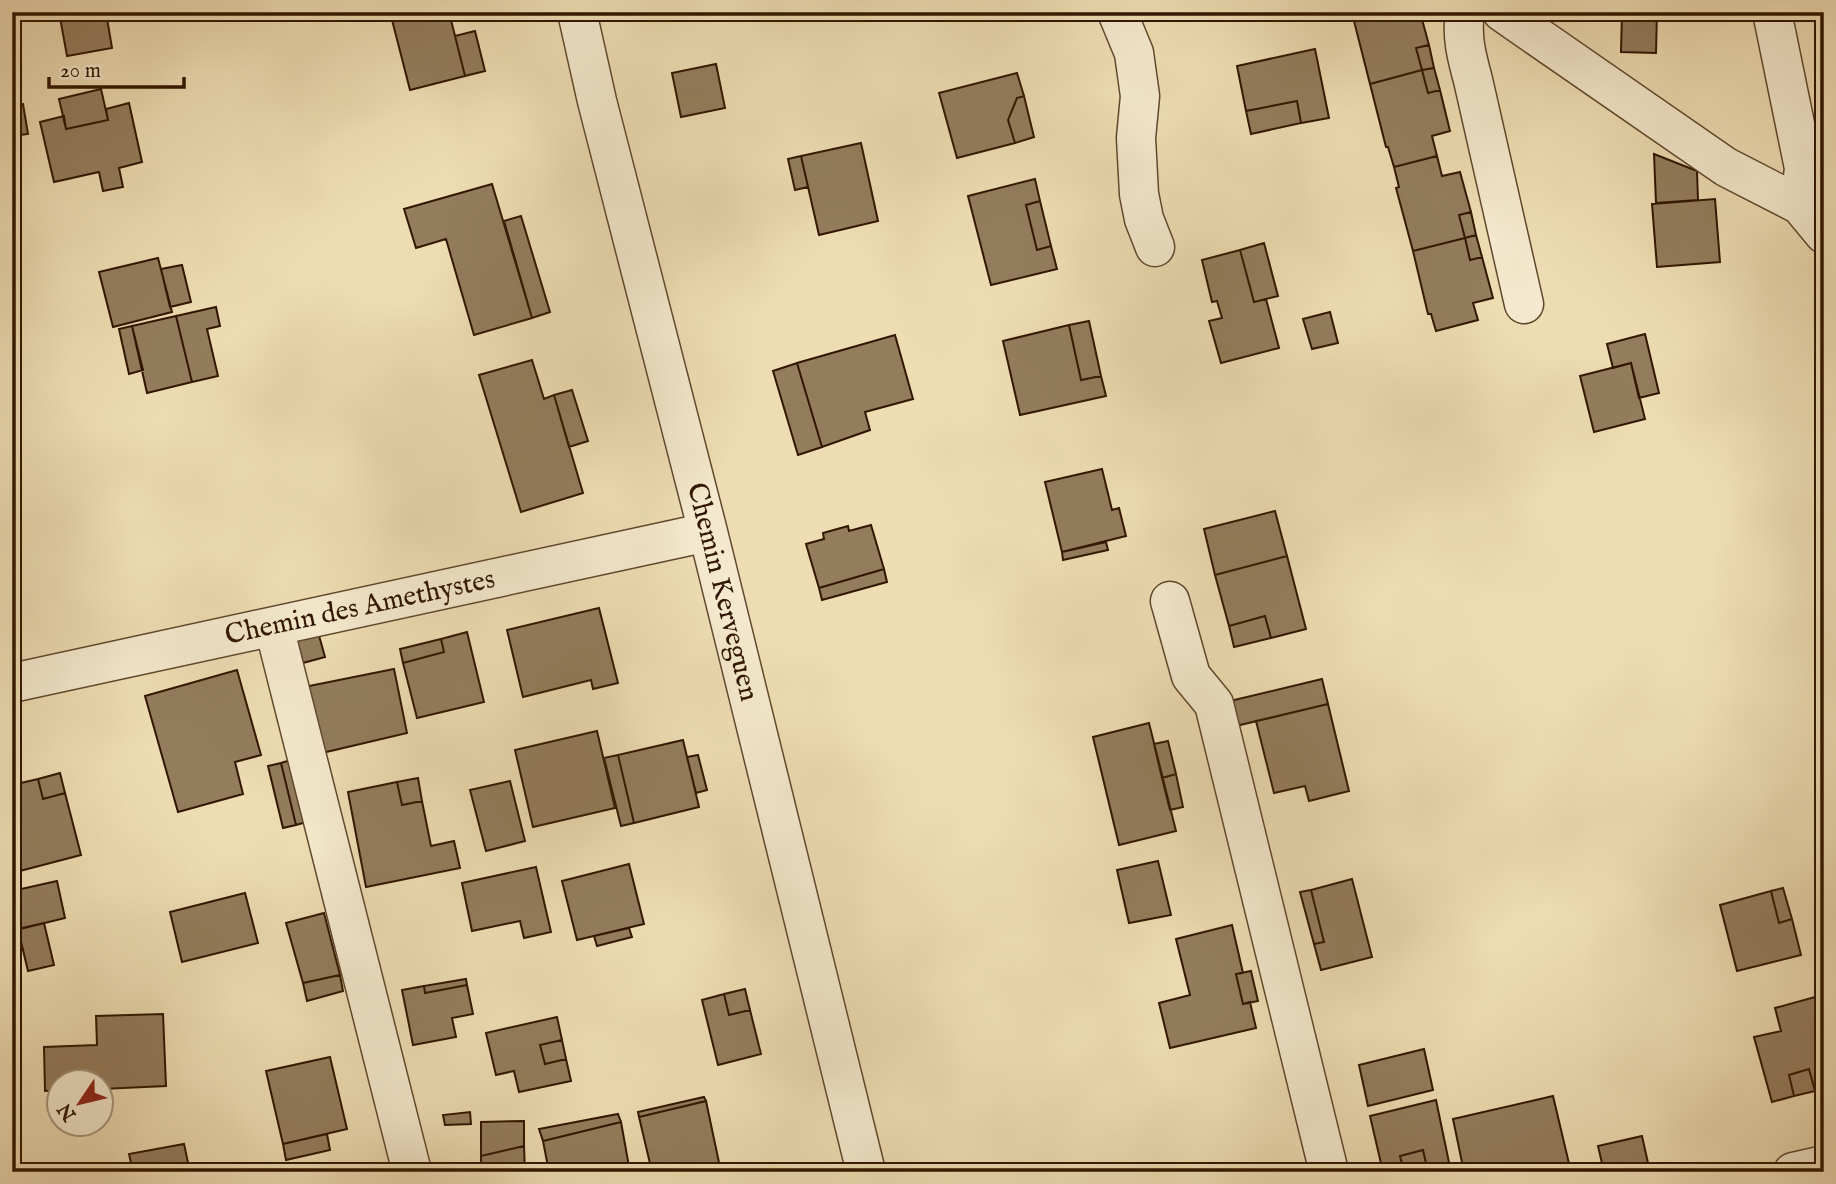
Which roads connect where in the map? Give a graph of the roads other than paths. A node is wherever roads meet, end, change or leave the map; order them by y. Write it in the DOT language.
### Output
graph roads {
  1 [pos="577,12"];
  2 [pos="1118,12"];
  3 [pos="1465,12"];
  4 [pos="1502,12"];
  5 [pos="1772,12"];
  6 [pos="1800,205"];
  7 [pos="1824,234"];
  8 [pos="1155,247"];
  9 [pos="1524,304"];
  10 [pos="708,532"];
  11 [pos="1170,601"];
  12 [pos="274,627"];
  13 [pos="12,683"];
  14 [pos="1824,1165"];
  15 [pos="412,1172"];
  16 [pos="866,1172"];
  17 [pos="1329,1172"];
  18 [pos="1793,1172"];
  1 -- 10 [label="street, Chemin Kerveguen"];
  2 -- 8 [label="street"];
  3 -- 9 [label="street"];
  4 -- 6 [label="street"];
  5 -- 6 [label="street"];
  6 -- 7 [label="street"];
  10 -- 12 [label="street, Chemin des Amethystes"];
  10 -- 16 [label="street, Chemin Kerveguen"];
  11 -- 17 [label="street"];
  12 -- 13 [label="street, Chemin des Amethystes"];
  12 -- 15 [label="street"];
  14 -- 18 [label="street"];
}
